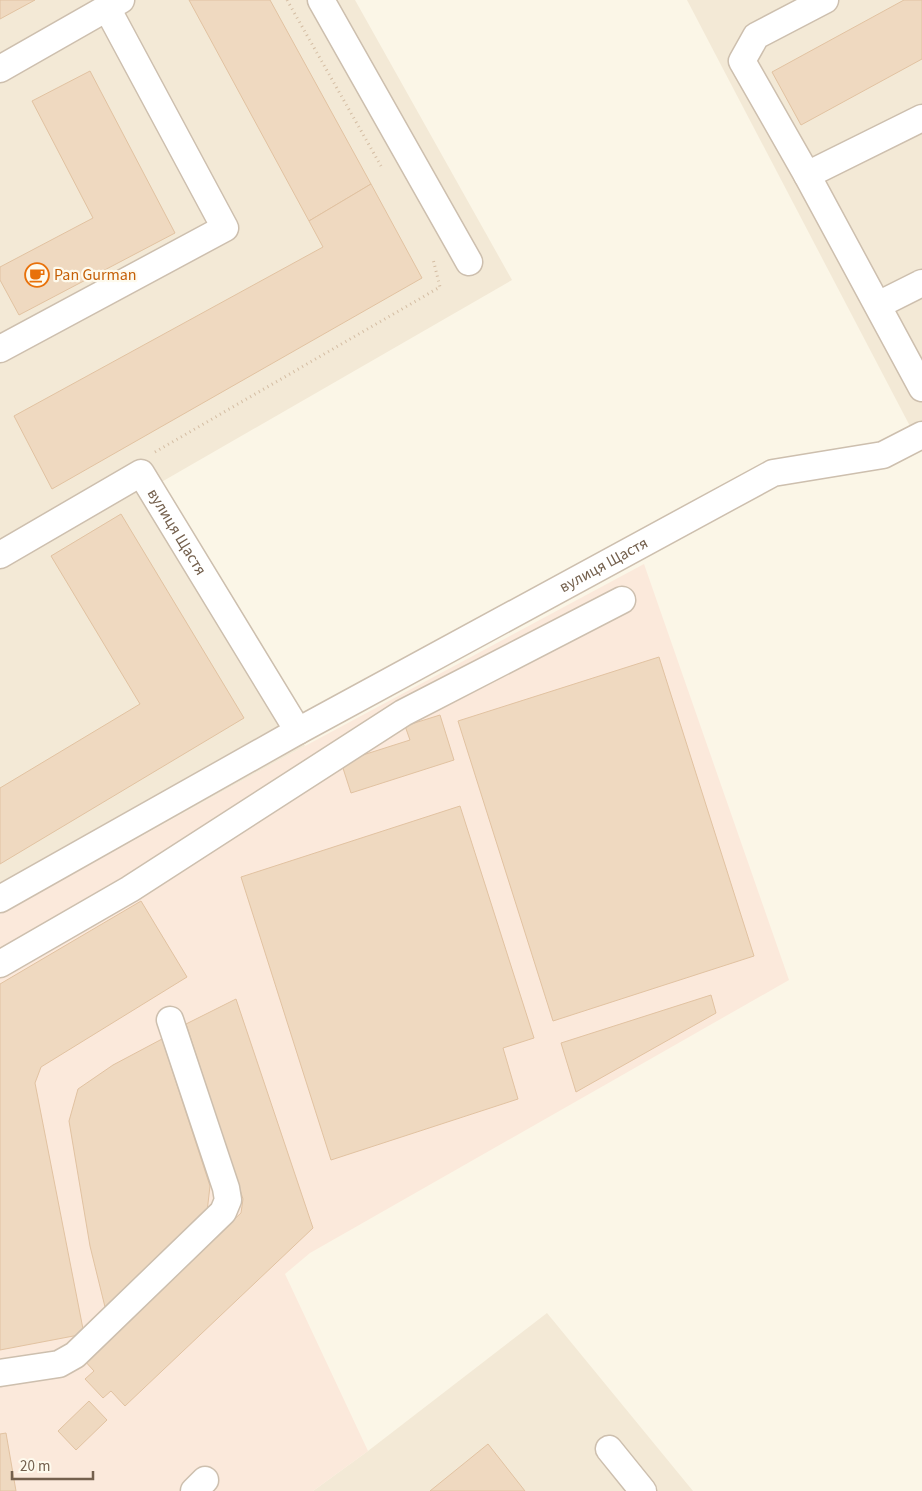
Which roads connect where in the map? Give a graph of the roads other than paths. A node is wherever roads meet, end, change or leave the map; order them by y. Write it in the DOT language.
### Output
graph roads {
  1 [pos="321,0"];
  2 [pos="825,0"];
  3 [pos="114,4"];
  4 [pos="0,69"];
  5 [pos="922,118"];
  6 [pos="807,175"];
  7 [pos="469,262"];
  8 [pos="922,283"];
  9 [pos="878,305"];
  10 [pos="0,349"];
  11 [pos="922,388"];
  12 [pos="922,436"];
  13 [pos="1,549"];
  14 [pos="622,600"];
  15 [pos="298,731"];
  16 [pos="0,899"];
  17 [pos="0,964"];
  18 [pos="170,1020"];
  19 [pos="0,1373"];
  20 [pos="609,1449"];
  21 [pos="643,1491"];
  1 -- 7 [label="street"];
  2 -- 6 [label="street"];
  3 -- 4 [label="street"];
  3 -- 10 [label="street"];
  5 -- 6 [label="street"];
  6 -- 9 [label="street"];
  8 -- 9 [label="street"];
  9 -- 11 [label="street"];
  12 -- 15 [label="street, вулиця Щастя"];
  13 -- 15 [label="street, вулиця Щастя"];
  14 -- 17 [label="street"];
  15 -- 16 [label="street, вулиця Щастя"];
  18 -- 19 [label="street"];
  20 -- 21 [label="street"];
}
